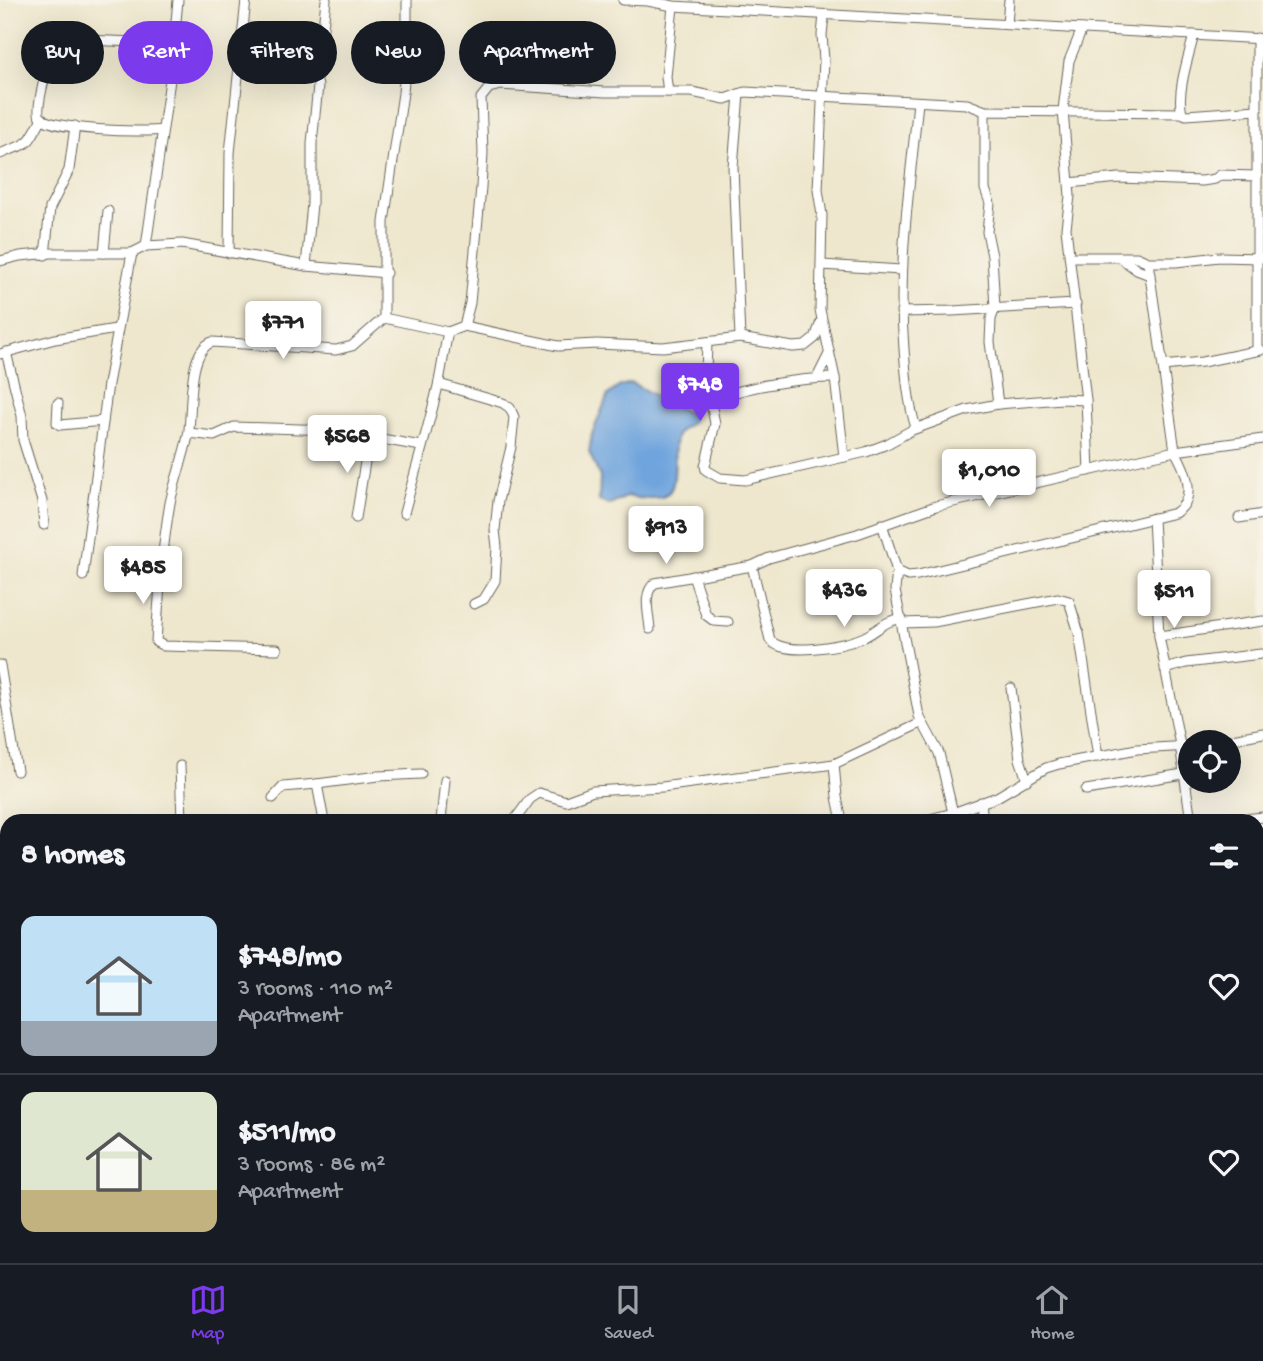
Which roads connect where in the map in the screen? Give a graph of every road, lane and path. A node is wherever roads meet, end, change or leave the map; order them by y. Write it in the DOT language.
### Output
graph roads {
  1 [pos="177,0"];
  2 [pos="246,0"];
  3 [pos="326,0"];
  4 [pos="407,0"];
  5 [pos="623,0"];
  6 [pos="1009,0"];
  7 [pos="661,1"];
  8 [pos="743,5"];
  9 [pos="673,6"];
  10 [pos="824,15"];
  11 [pos="175,21"];
  12 [pos="1007,24"];
  13 [pos="1082,29"];
  14 [pos="1194,35"];
  15 [pos="1260,39"];
  16 [pos="118,41"];
  17 [pos="168,84"];
  18 [pos="668,92"];
  19 [pos="739,94"];
  20 [pos="821,95"];
  21 [pos="918,102"];
  22 [pos="1062,110"];
  23 [pos="1257,110"];
  24 [pos="985,111"];
  25 [pos="1182,113"];
  26 [pos="42,118"];
  27 [pos="75,126"];
  28 [pos="162,130"];
  29 [pos="0,154"];
  30 [pos="1257,176"];
  31 [pos="1069,183"];
  32 [pos="108,211"];
  33 [pos="146,246"];
  34 [pos="104,253"];
  35 [pos="132,253"];
  36 [pos="229,253"];
  37 [pos="45,255"];
  38 [pos="1070,257"];
  39 [pos="1260,258"];
  40 [pos="1122,259"];
  41 [pos="0,261"];
  42 [pos="1148,262"];
  43 [pos="822,265"];
  44 [pos="306,266"];
  45 [pos="901,270"];
  46 [pos="386,273"];
  47 [pos="1150,275"];
  48 [pos="1076,304"];
  49 [pos="995,308"];
  50 [pos="901,312"];
  51 [pos="384,318"];
  52 [pos="821,322"];
  53 [pos="464,326"];
  54 [pos="116,329"];
  55 [pos="448,332"];
  56 [pos="740,338"];
  57 [pos="707,342"];
  58 [pos="1260,350"];
  59 [pos="3,353"];
  60 [pos="829,355"];
  61 [pos="1163,366"];
  62 [pos="817,378"];
  63 [pos="835,379"];
  64 [pos="439,384"];
  65 [pos="1086,400"];
  66 [pos="713,402"];
  67 [pos="58,403"];
  68 [pos="998,404"];
  69 [pos="103,421"];
  70 [pos="916,428"];
  71 [pos="189,433"];
  72 [pos="369,437"];
  73 [pos="1263,439"];
  74 [pos="421,446"];
  75 [pos="1175,451"];
  76 [pos="844,457"];
  77 [pos="1089,471"];
  78 [pos="404,513"];
  79 [pos="1263,514"];
  80 [pos="356,518"];
  81 [pos="1153,518"];
  82 [pos="1239,518"];
  83 [pos="882,524"];
  84 [pos="44,525"];
  85 [pos="752,566"];
  86 [pos="897,571"];
  87 [pos="83,576"];
  88 [pos="694,576"];
  89 [pos="474,604"];
  90 [pos="902,621"];
  91 [pos="1263,621"];
  92 [pos="728,622"];
  93 [pos="650,629"];
  94 [pos="1159,636"];
  95 [pos="277,649"];
  96 [pos="1261,654"];
  97 [pos="0,665"];
  98 [pos="1165,670"];
  99 [pos="1011,688"];
  100 [pos="921,723"];
  101 [pos="1181,730"];
  102 [pos="1263,733"];
  103 [pos="1241,737"];
  104 [pos="1178,746"];
  105 [pos="1098,757"];
  106 [pos="834,764"];
  107 [pos="180,766"];
  108 [pos="17,771"];
  109 [pos="421,774"];
  110 [pos="1178,775"];
  111 [pos="445,780"];
  112 [pos="1027,780"];
  113 [pos="317,784"];
  114 [pos="1086,790"];
  115 [pos="1187,793"];
  116 [pos="273,799"];
  117 [pos="981,802"];
  118 [pos="953,813"];
  119 [pos="182,814"];
  120 [pos="323,814"];
  121 [pos="442,814"];
  122 [pos="519,814"];
  123 [pos="841,814"];
  124 [pos="949,814"];
  125 [pos="982,814"];
  126 [pos="1190,814"];
  1 -- 11 [label="street"];
  2 -- 36 [label="street"];
  3 -- 44 [label="street"];
  4 -- 46 [label="street"];
  5 -- 7 [label="street"];
  6 -- 12 [label="street"];
  7 -- 9 [label="street"];
  8 -- 9 [label="street"];
  8 -- 10 [label="street"];
  9 -- 18 [label="street"];
  10 -- 12 [label="street"];
  10 -- 20 [label="street"];
  12 -- 13 [label="street"];
  13 -- 14 [label="street"];
  13 -- 22 [label="street"];
  14 -- 15 [label="street"];
  14 -- 25 [label="street"];
  15 -- 23 [label="street"];
  16 -- 26 [label="street"];
  17 -- 28 [label="street"];
  18 -- 19 [label="street"];
  18 -- 53 [label="street"];
  19 -- 20 [label="street"];
  19 -- 56 [label="street"];
  20 -- 21 [label="street"];
  20 -- 43 [label="street"];
  21 -- 24 [label="street"];
  21 -- 45 [label="street"];
  22 -- 24 [label="street"];
  22 -- 25 [label="street"];
  22 -- 31 [label="street"];
  23 -- 25 [label="street"];
  23 -- 30 [label="street"];
  24 -- 49 [label="street"];
  26 -- 27 [label="street"];
  26 -- 29 [label="street"];
  27 -- 28 [label="street"];
  27 -- 37 [label="street"];
  28 -- 33 [label="street"];
  30 -- 31 [label="street"];
  30 -- 39 [label="street"];
  31 -- 38 [label="street"];
  32 -- 34 [label="street"];
  33 -- 35 [label="street"];
  33 -- 36 [label="street"];
  34 -- 35 [label="street"];
  34 -- 37 [label="street"];
  35 -- 54 [label="street"];
  36 -- 44 [label="street"];
  37 -- 41 [label="street"];
  38 -- 40 [label="street"];
  38 -- 48 [label="street"];
  39 -- 42 [label="street"];
  39 -- 58 [label="street"];
  40 -- 42 [label="street"];
  40 -- 47 [label="street"];
  42 -- 47 [label="street"];
  43 -- 45 [label="street"];
  43 -- 52 [label="street"];
  44 -- 46 [label="street"];
  45 -- 50 [label="street"];
  46 -- 51 [label="street"];
  47 -- 61 [label="street"];
  48 -- 49 [label="street"];
  48 -- 65 [label="street"];
  49 -- 50 [label="street"];
  49 -- 68 [label="street"];
  50 -- 70 [label="street"];
  51 -- 55 [label="street"];
  51 -- 71 [label="street"];
  52 -- 56 [label="street"];
  52 -- 60 [label="street"];
  53 -- 55 [label="street"];
  53 -- 57 [label="street"];
  54 -- 59 [label="street"];
  54 -- 69 [label="street"];
  55 -- 64 [label="street"];
  56 -- 57 [label="street"];
  57 -- 66 [label="street"];
  58 -- 61 [label="street"];
  59 -- 84 [label="street"];
  60 -- 62 [label="street"];
  60 -- 63 [label="street"];
  61 -- 75 [label="street"];
  62 -- 63 [label="street"];
  62 -- 66 [label="street"];
  63 -- 76 [label="street"];
  64 -- 74 [label="street"];
  64 -- 89 [label="street"];
  65 -- 68 [label="street"];
  65 -- 77 [label="street"];
  66 -- 76 [label="street"];
  67 -- 69 [label="street"];
  68 -- 70 [label="street"];
  69 -- 87 [label="street"];
  70 -- 76 [label="street"];
  71 -- 72 [label="street"];
  71 -- 95 [label="street"];
  72 -- 74 [label="street"];
  72 -- 80 [label="street"];
  73 -- 75 [label="street"];
  74 -- 78 [label="street"];
  75 -- 77 [label="street"];
  75 -- 81 [label="street"];
  77 -- 83 [label="street"];
  79 -- 82 [label="street"];
  81 -- 86 [label="street"];
  81 -- 94 [label="street"];
  83 -- 85 [label="street"];
  83 -- 86 [label="street"];
  85 -- 88 [label="street"];
  85 -- 90 [label="street"];
  86 -- 90 [label="street"];
  88 -- 92 [label="street"];
  88 -- 93 [label="street"];
  90 -- 100 [label="street"];
  90 -- 105 [label="street"];
  91 -- 94 [label="street"];
  94 -- 98 [label="street"];
  96 -- 98 [label="street"];
  97 -- 108 [label="street"];
  98 -- 101 [label="street"];
  99 -- 112 [label="street"];
  100 -- 106 [label="street"];
  100 -- 118 [label="street"];
  102 -- 103 [label="street"];
  104 -- 105 [label="street"];
  105 -- 112 [label="street"];
  106 -- 122 [label="street"];
  106 -- 123 [label="street"];
  107 -- 119 [label="street"];
  109 -- 113 [label="street"];
  110 -- 114 [label="street"];
  111 -- 121 [label="street"];
  112 -- 117 [label="street"];
  113 -- 116 [label="street"];
  113 -- 120 [label="street"];
  115 -- 126 [label="street"];
  117 -- 118 [label="street"];
  117 -- 125 [label="street"];
  118 -- 124 [label="street"];
}
